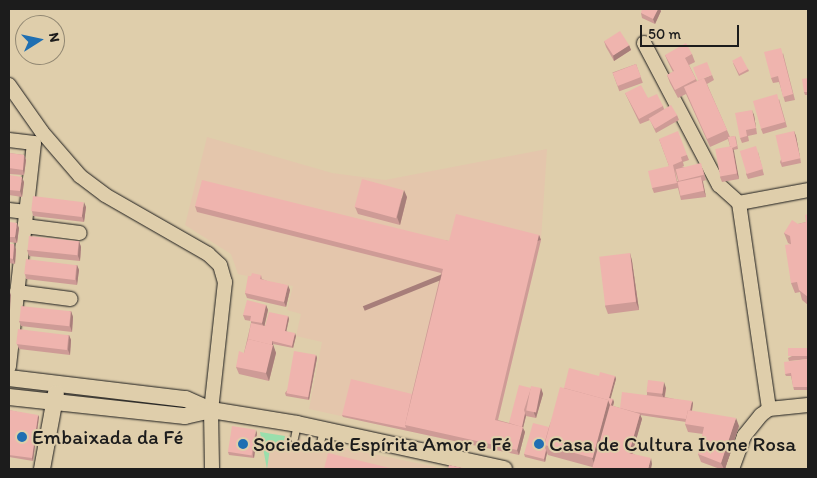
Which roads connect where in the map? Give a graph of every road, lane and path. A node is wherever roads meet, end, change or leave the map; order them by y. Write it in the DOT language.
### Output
graph roads {
  1 [pos="644,42"];
  2 [pos="9,85"];
  3 [pos="9,140"];
  4 [pos="808,190"];
  5 [pos="739,203"];
  6 [pos="9,210"];
  7 [pos="25,219"];
  8 [pos="80,232"];
  9 [pos="15,283"];
  10 [pos="71,299"];
  11 [pos="10,347"];
  12 [pos="9,367"];
  13 [pos="9,378"];
  14 [pos="58,383"];
  15 [pos="9,397"];
  16 [pos="54,401"];
  17 [pos="808,405"];
  18 [pos="769,409"];
  19 [pos="211,410"];
  20 [pos="212,462"];
  21 [pos="42,469"];
  22 [pos="224,469"];
  23 [pos="504,469"];
  24 [pos="732,469"];
  1 -- 5 [label="street"];
  2 -- 19 [label="street"];
  3 -- 7 [label="street"];
  4 -- 5 [label="street"];
  5 -- 18 [label="street"];
  6 -- 7 [label="street"];
  7 -- 8 [label="street"];
  7 -- 9 [label="street"];
  9 -- 10 [label="street"];
  9 -- 11 [label="street"];
  11 -- 12 [label="street"];
  13 -- 14 [label="street"];
  14 -- 16 [label="street"];
  14 -- 19 [label="street"];
  15 -- 16 [label="street"];
  16 -- 19 [label="street"];
  16 -- 21 [label="street"];
  17 -- 18 [label="street"];
  18 -- 24 [label="street"];
  19 -- 20 [label="street"];
  19 -- 23 [label="street"];
  20 -- 22 [label="street"];
}
